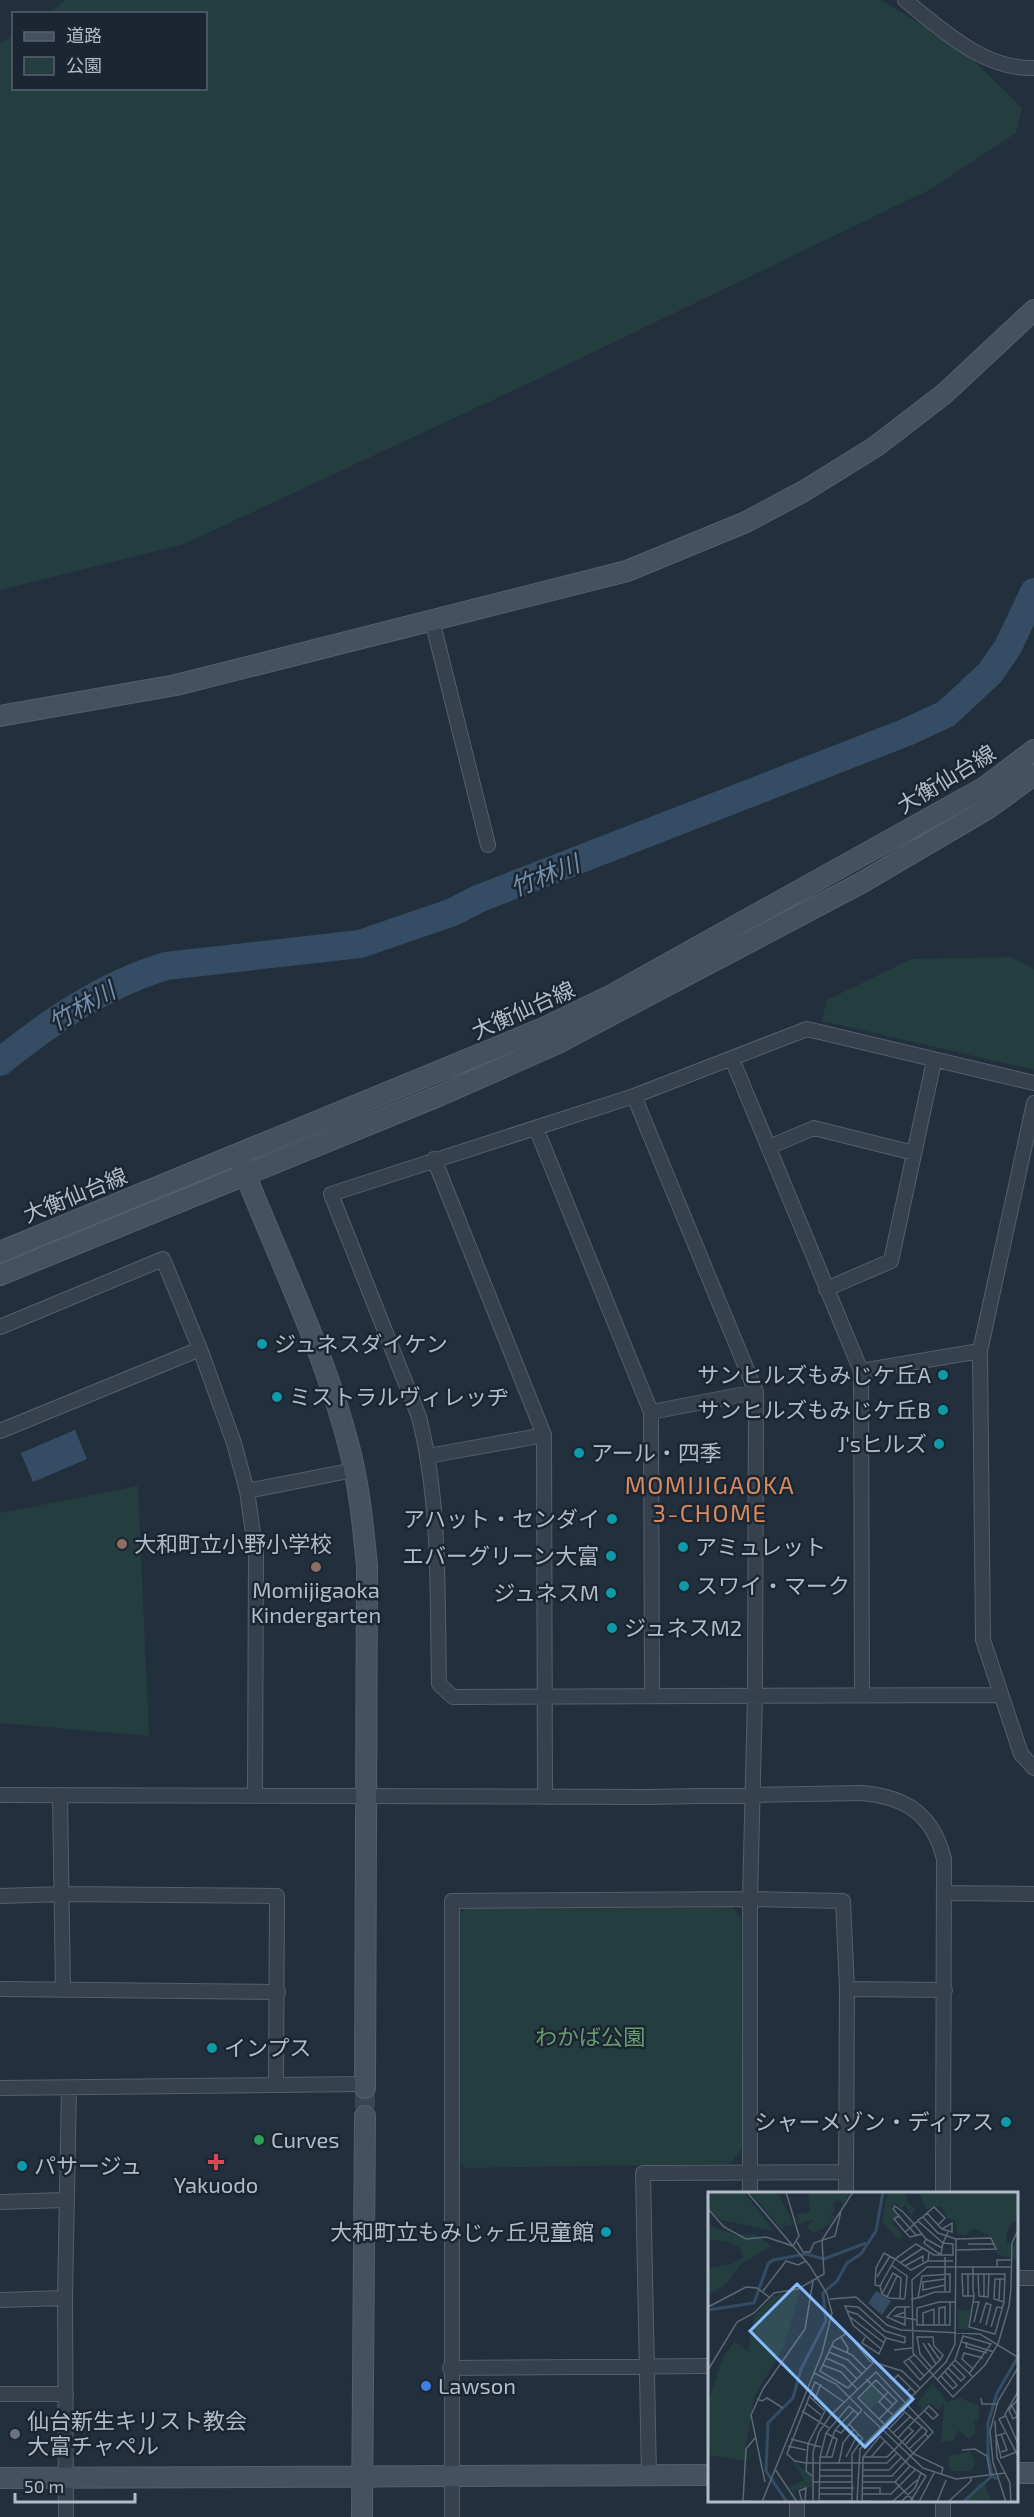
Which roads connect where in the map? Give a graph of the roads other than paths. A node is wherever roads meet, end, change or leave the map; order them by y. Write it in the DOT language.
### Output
graph roads {
  1 [pos="905,0"];
  2 [pos="1034,68"];
  3 [pos="1034,310"];
  4 [pos="432,620"];
  5 [pos="0,716"];
  6 [pos="1034,750"];
  7 [pos="1034,776"];
  8 [pos="488,845"];
  9 [pos="732,1059"];
  10 [pos="934,1061"];
  11 [pos="1034,1083"];
  12 [pos="634,1096"];
  13 [pos="1034,1103"];
  14 [pos="536,1128"];
  15 [pos="769,1148"];
  16 [pos="914,1153"];
  17 [pos="237,1155"];
  18 [pos="434,1159"];
  19 [pos="246,1176"];
  20 [pos="0,1252"];
  21 [pos="0,1275"];
  22 [pos="826,1288"];
  23 [pos="0,1327"];
  24 [pos="200,1349"];
  25 [pos="980,1351"];
  26 [pos="861,1371"];
  27 [pos="756,1392"];
  28 [pos="651,1412"];
  29 [pos="0,1431"];
  30 [pos="544,1435"];
  31 [pos="428,1456"];
  32 [pos="354,1470"];
  33 [pos="247,1491"];
  34 [pos="862,1694"];
  35 [pos="545,1695"];
  36 [pos="652,1695"];
  37 [pos="1000,1695"];
  38 [pos="756,1696"];
  39 [pos="1034,1768"];
  40 [pos="0,1795"];
  41 [pos="60,1795"];
  42 [pos="255,1795"];
  43 [pos="364,1795"];
  44 [pos="752,1796"];
  45 [pos="545,1797"];
  46 [pos="944,1893"];
  47 [pos="62,1894"];
  48 [pos="1034,1894"];
  49 [pos="0,1896"];
  50 [pos="750,1899"];
  51 [pos="0,1989"];
  52 [pos="847,1989"];
  53 [pos="63,1990"];
  54 [pos="945,1990"];
  55 [pos="278,1992"];
  56 [pos="276,2084"];
  57 [pos="365,2086"];
  58 [pos="0,2088"];
  59 [pos="69,2088"];
  60 [pos="365,2116"];
  61 [pos="750,2171"];
  62 [pos="845,2172"];
  63 [pos="750,2192"];
  64 [pos="846,2192"];
  65 [pos="943,2192"];
  66 [pos="66,2200"];
  67 [pos="0,2202"];
  68 [pos="65,2298"];
  69 [pos="0,2300"];
  70 [pos="708,2366"];
  71 [pos="646,2367"];
  72 [pos="450,2368"];
  73 [pos="0,2394"];
  74 [pos="66,2394"];
  75 [pos="451,2475"];
  76 [pos="708,2475"];
  77 [pos="362,2476"];
  78 [pos="649,2476"];
  79 [pos="66,2477"];
  80 [pos="0,2478"];
  81 [pos="66,2517"];
  82 [pos="362,2517"];
  83 [pos="452,2517"];
  1 -- 2 [label="street"];
  3 -- 4 [label="street"];
  4 -- 5 [label="street"];
  4 -- 8 [label="street"];
  6 -- 17 [label="street, 大衡仙台線"];
  7 -- 19 [label="street, 大衡仙台線"];
  9 -- 10 [label="street"];
  9 -- 12 [label="street"];
  9 -- 15 [label="street"];
  10 -- 11 [label="street"];
  10 -- 16 [label="street"];
  12 -- 14 [label="street"];
  12 -- 27 [label="street"];
  13 -- 25 [label="street"];
  14 -- 18 [label="street"];
  14 -- 28 [label="street"];
  15 -- 16 [label="street"];
  15 -- 22 [label="street"];
  16 -- 22 [label="street"];
  17 -- 19 [label="street"];
  17 -- 20 [label="street, 大衡仙台線"];
  18 -- 30 [label="street"];
  18 -- 31 [label="street"];
  19 -- 21 [label="street, 大衡仙台線"];
  19 -- 32 [label="street"];
  22 -- 26 [label="street"];
  23 -- 24 [label="street"];
  24 -- 29 [label="street"];
  24 -- 33 [label="street"];
  25 -- 26 [label="street"];
  25 -- 37 [label="street"];
  26 -- 34 [label="street"];
  27 -- 28 [label="street"];
  27 -- 38 [label="street"];
  28 -- 36 [label="street"];
  30 -- 31 [label="street"];
  30 -- 35 [label="street"];
  31 -- 35 [label="street"];
  32 -- 33 [label="street"];
  32 -- 43 [label="street"];
  33 -- 42 [label="street"];
  34 -- 37 [label="street"];
  34 -- 38 [label="street"];
  35 -- 36 [label="street"];
  35 -- 45 [label="street"];
  36 -- 38 [label="street"];
  37 -- 39 [label="street"];
  38 -- 44 [label="street"];
  40 -- 41 [label="street"];
  41 -- 42 [label="street"];
  41 -- 47 [label="street"];
  42 -- 43 [label="street"];
  43 -- 45 [label="street"];
  43 -- 57 [label="street"];
  44 -- 45 [label="street"];
  44 -- 46 [label="street"];
  44 -- 50 [label="street"];
  46 -- 48 [label="street"];
  46 -- 54 [label="street"];
  47 -- 49 [label="street"];
  47 -- 53 [label="street"];
  47 -- 55 [label="street"];
  50 -- 52 [label="street"];
  50 -- 61 [label="street"];
  50 -- 72 [label="street"];
  51 -- 53 [label="street"];
  52 -- 54 [label="street"];
  52 -- 62 [label="street"];
  53 -- 55 [label="street"];
  54 -- 65 [label="street"];
  55 -- 56 [label="street"];
  56 -- 57 [label="street"];
  56 -- 59 [label="street"];
  58 -- 59 [label="street"];
  59 -- 66 [label="street"];
  60 -- 77 [label="street"];
  61 -- 62 [label="street"];
  61 -- 63 [label="street"];
  61 -- 71 [label="street"];
  62 -- 64 [label="street"];
  66 -- 67 [label="street"];
  66 -- 68 [label="street"];
  68 -- 69 [label="street"];
  68 -- 74 [label="street"];
  70 -- 71 [label="street"];
  71 -- 72 [label="street"];
  71 -- 78 [label="street"];
  72 -- 75 [label="street"];
  73 -- 74 [label="street"];
  74 -- 79 [label="street"];
  75 -- 77 [label="street"];
  75 -- 78 [label="street"];
  75 -- 83 [label="street"];
  76 -- 78 [label="street"];
  77 -- 79 [label="street"];
  77 -- 82 [label="street"];
  79 -- 80 [label="street"];
  79 -- 81 [label="street"];
}
